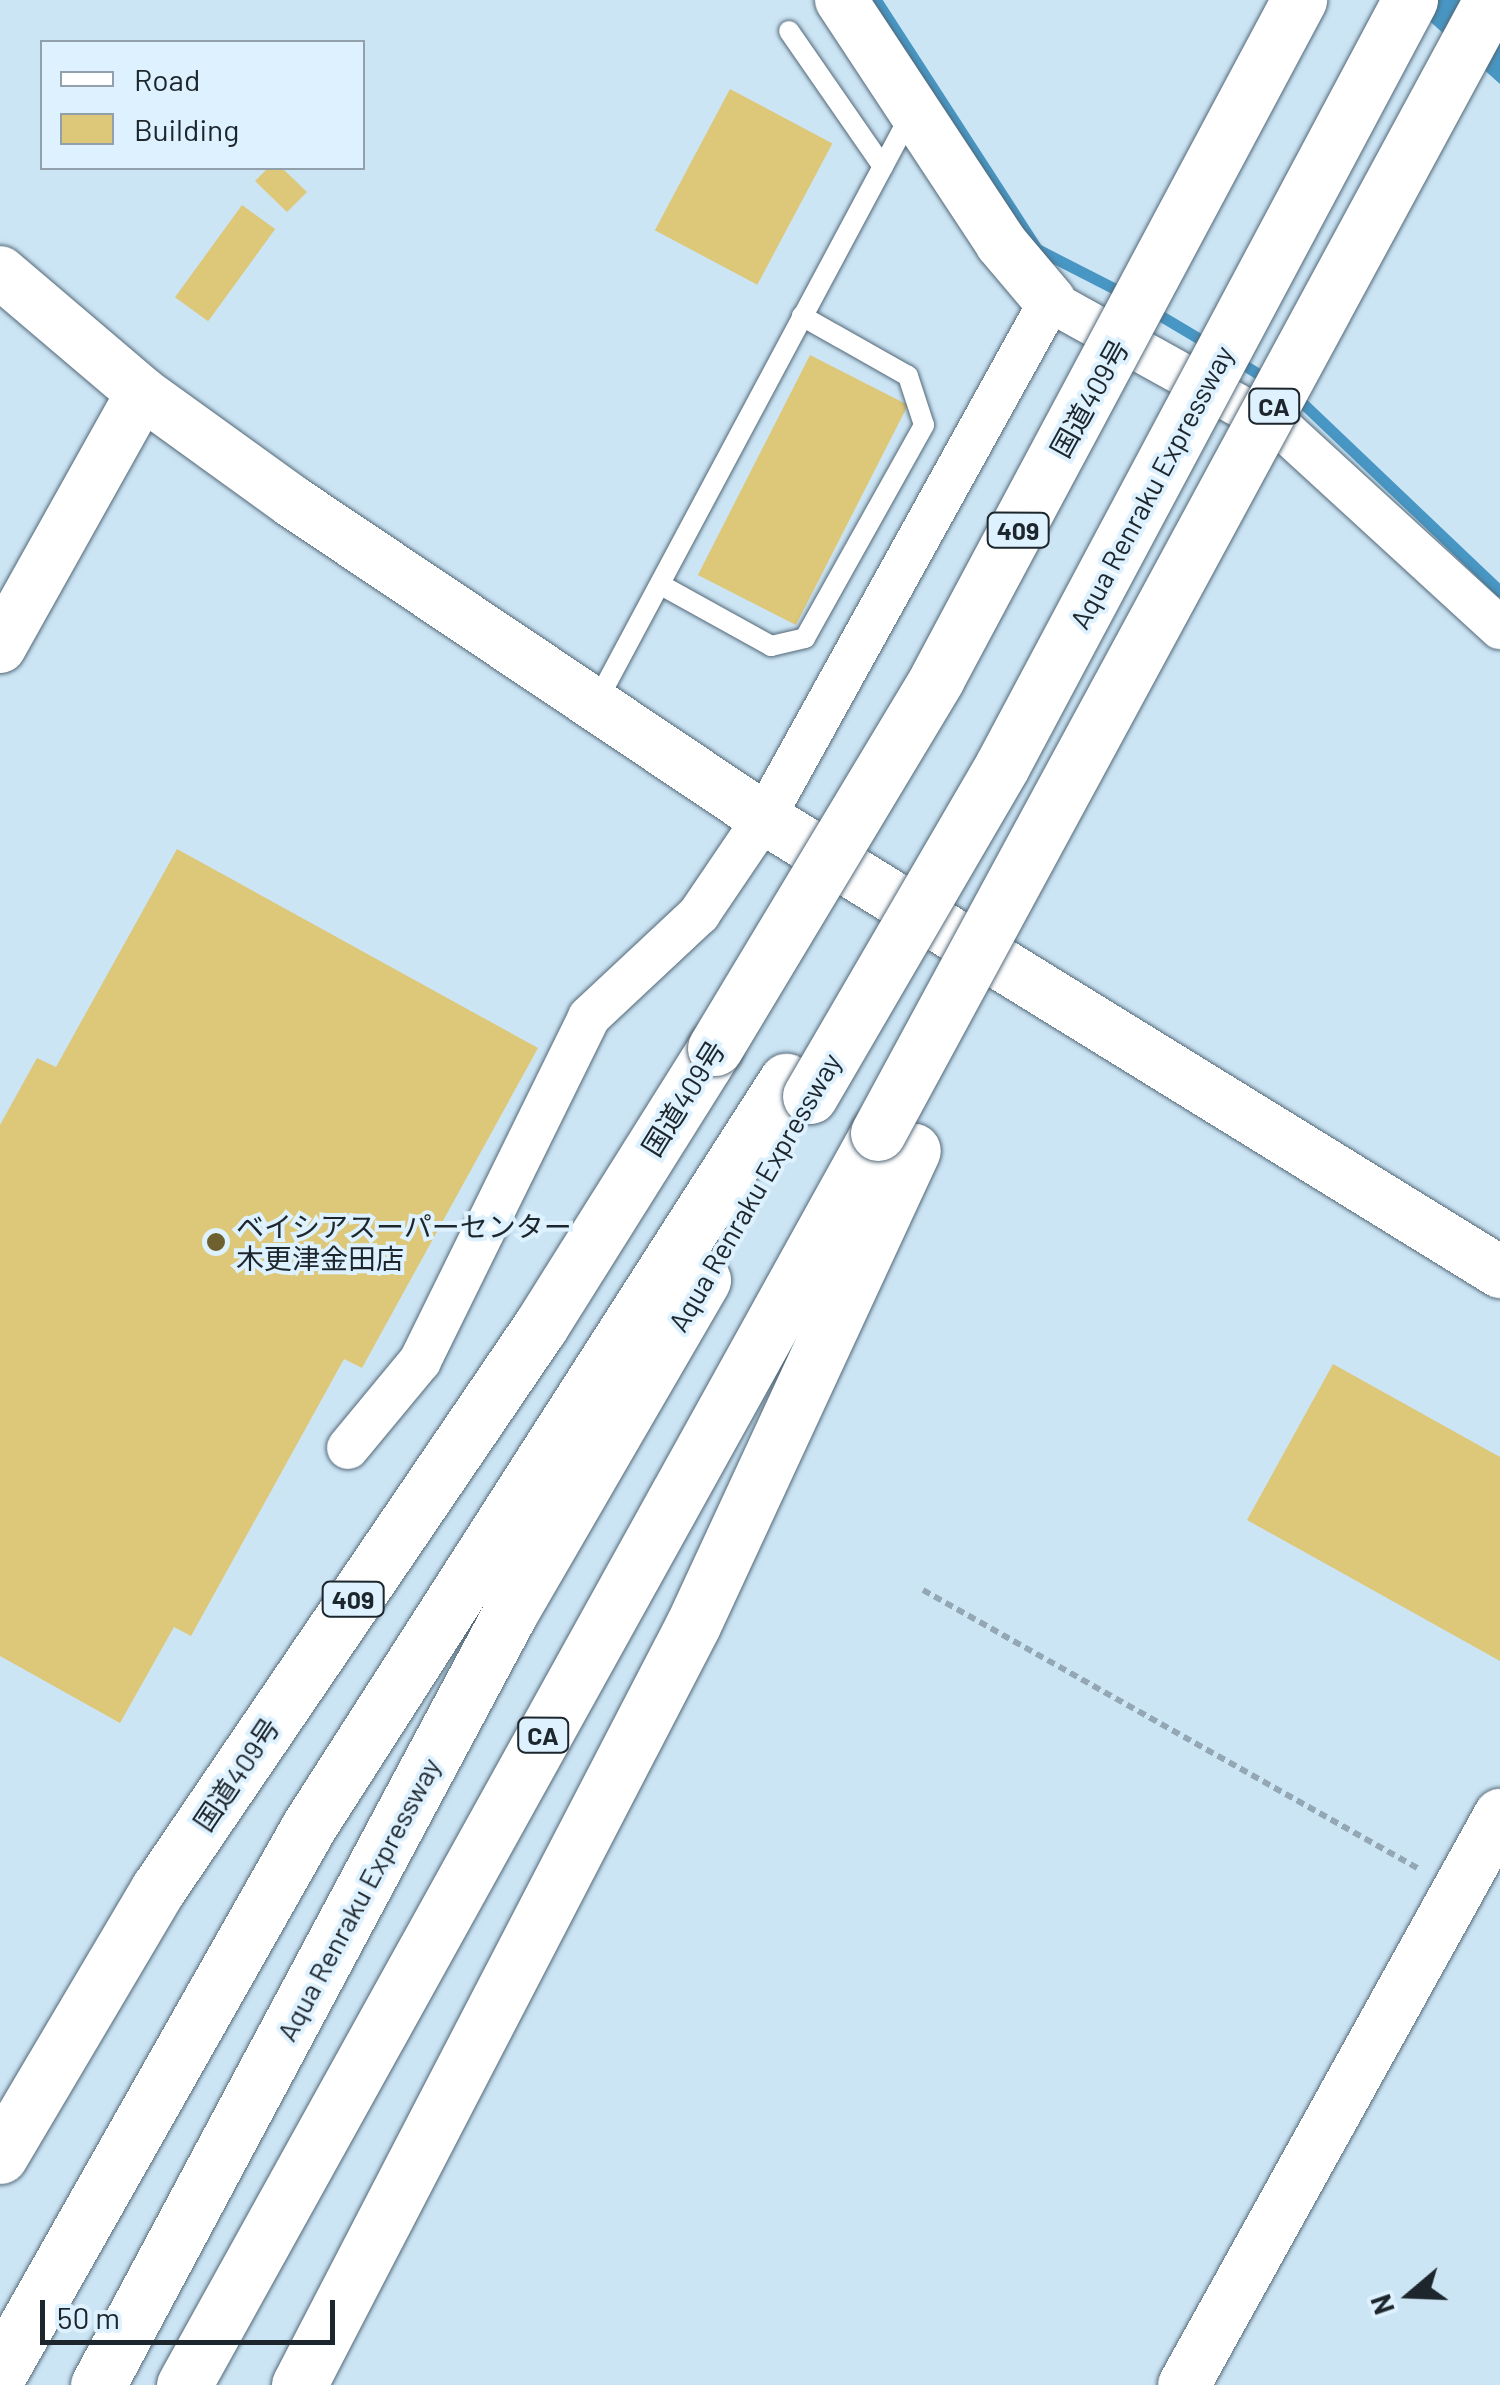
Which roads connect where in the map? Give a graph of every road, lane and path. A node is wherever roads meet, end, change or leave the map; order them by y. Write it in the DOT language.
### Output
graph roads {
  1 [pos="841,0"];
  2 [pos="1299,0"];
  3 [pos="1410,0"];
  4 [pos="1491,0"];
  5 [pos="790,32"];
  6 [pos="914,109"];
  7 [pos="882,167"];
  8 [pos="0,272"];
  9 [pos="1050,301"];
  10 [pos="802,316"];
  11 [pos="142,393"];
  12 [pos="661,585"];
  13 [pos="1500,628"];
  14 [pos="0,647"];
  15 [pos="596,703"];
  16 [pos="764,818"];
  17 [pos="798,1088"];
  18 [pos="896,1142"];
  19 [pos="1500,1272"];
  20 [pos="348,1448"];
  21 [pos="923,1590"];
  22 [pos="1500,1815"];
  23 [pos="1458,1891"];
  24 [pos="0,2156"];
  25 [pos="197,2362"];
  26 [pos="0,2372"];
  27 [pos="98,2385"];
  28 [pos="299,2385"];
  29 [pos="1184,2385"];
  1 -- 6 [label="street"];
  2 -- 24 [label="highway, 国道409号 / 409, bridge"];
  3 -- 17 [label="highway, Aqua Renraku Expressway / CA, bridge"];
  4 -- 18 [label="highway, CA, bridge"];
  5 -- 7 [label="lane"];
  6 -- 7 [label="lane"];
  6 -- 9 [label="street"];
  7 -- 10 [label="lane"];
  8 -- 11 [label="street"];
  9 -- 13 [label="street"];
  9 -- 16 [label="street"];
  10 -- 12 [label="lane"];
  10 -- 12 [label="lane"];
  11 -- 14 [label="street"];
  11 -- 15 [label="street"];
  12 -- 15 [label="lane"];
  15 -- 16 [label="street"];
  16 -- 19 [label="street"];
  16 -- 20 [label="street"];
  17 -- 26 [label="highway"];
  17 -- 27 [label="highway, Aqua Renraku Expressway / CA"];
  18 -- 25 [label="highway, CA"];
  18 -- 28 [label="highway"];
  21 -- 23 [label="path"];
  22 -- 23 [label="street"];
  23 -- 29 [label="street"];
}
